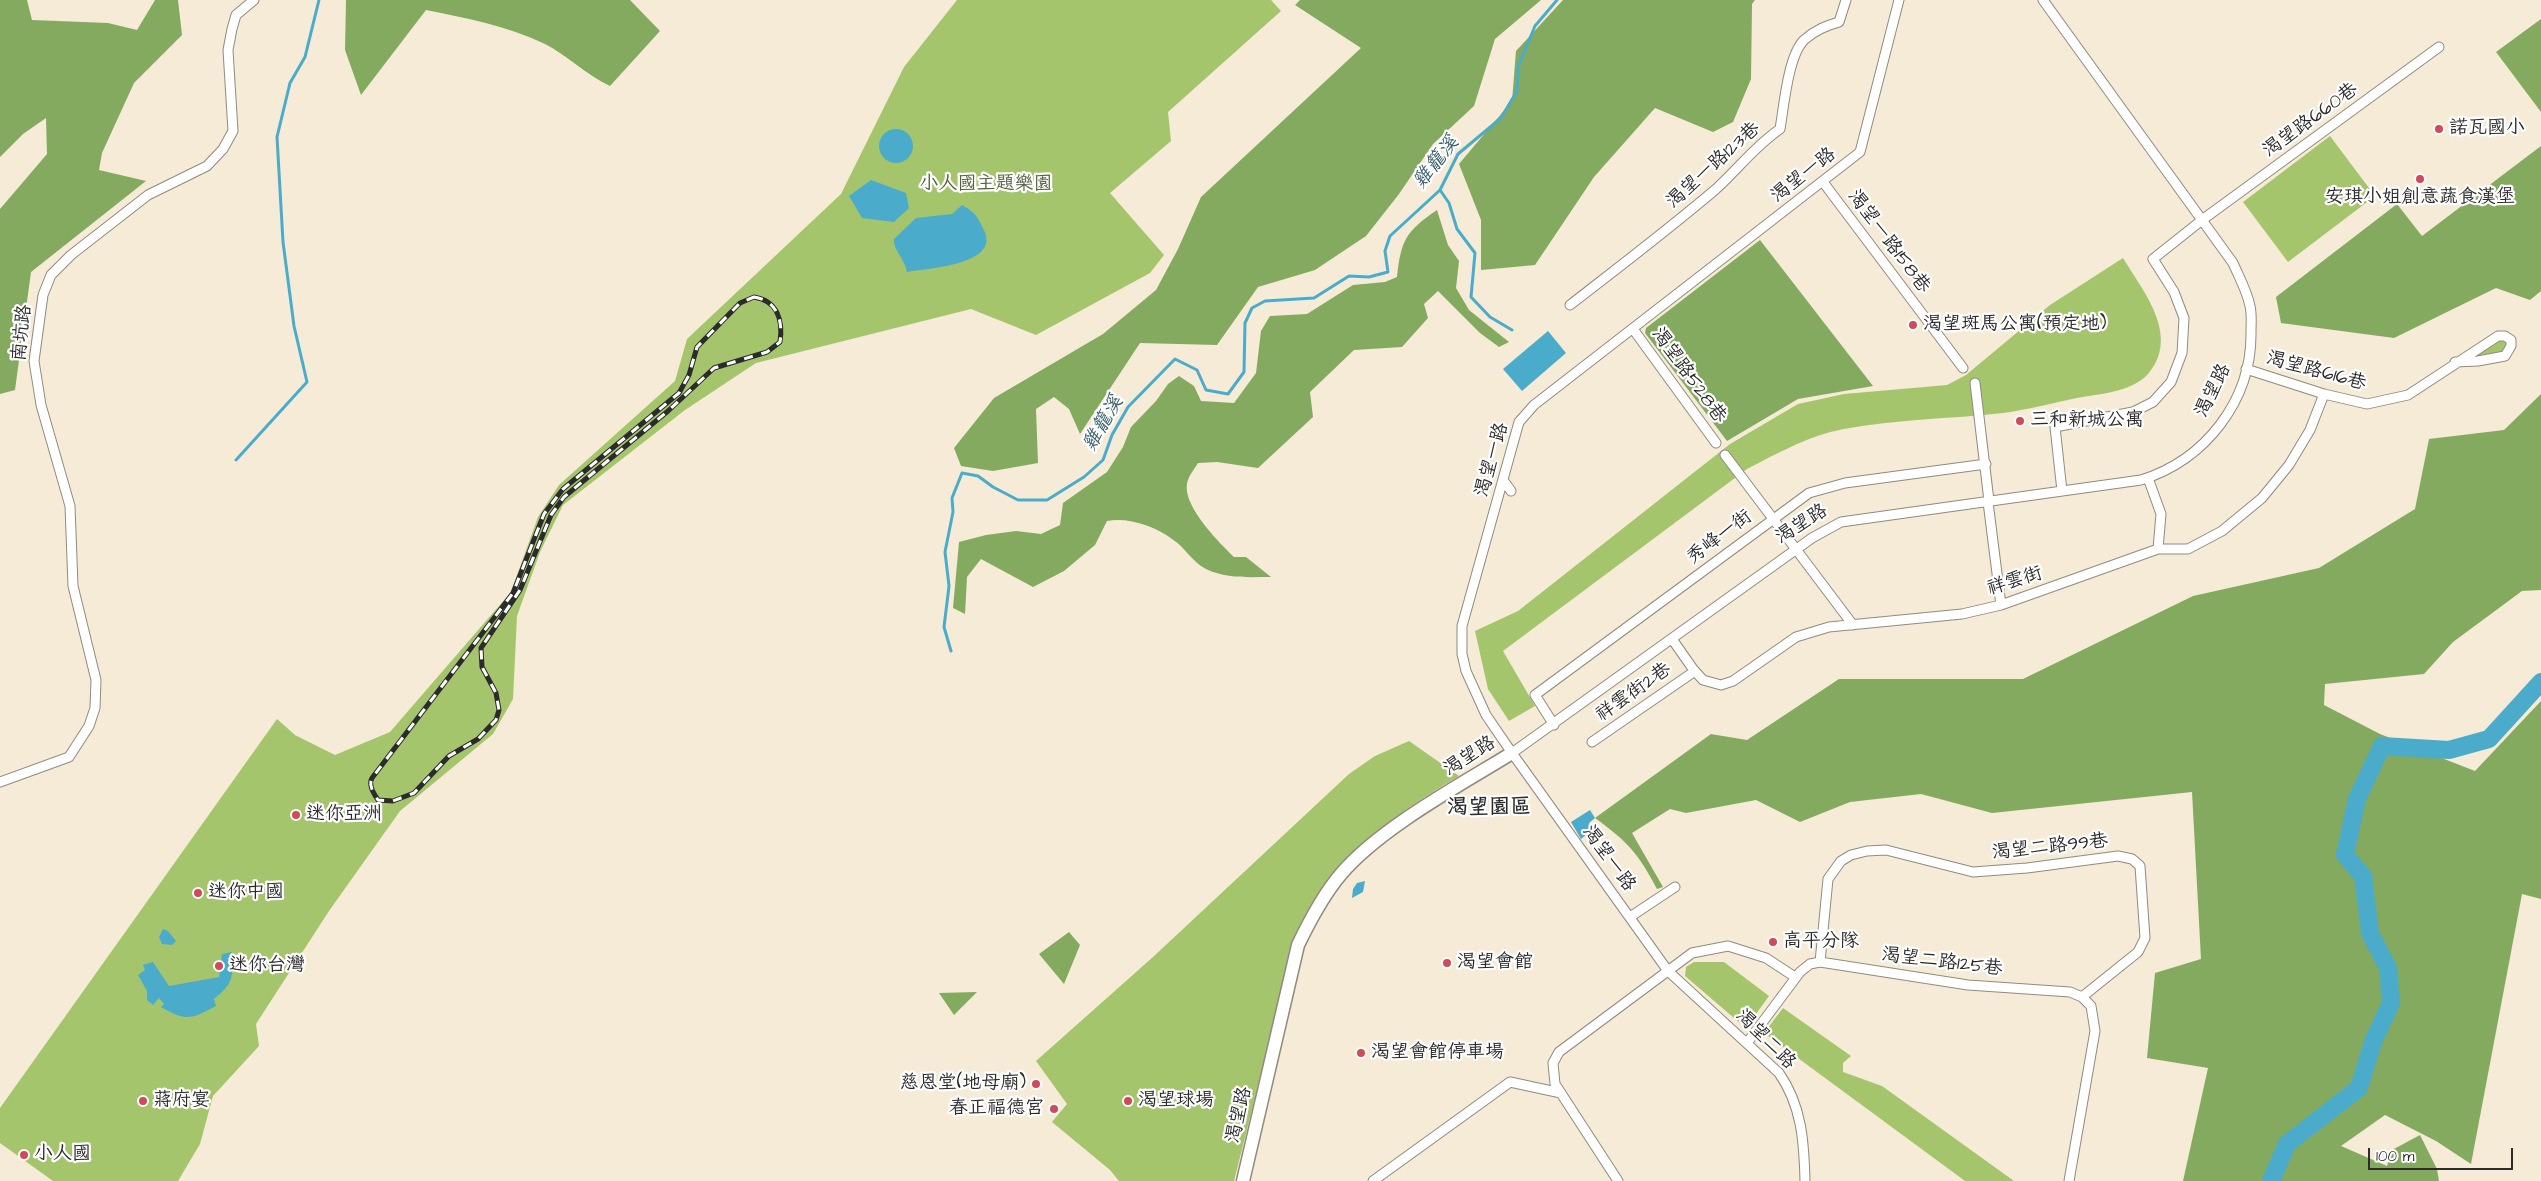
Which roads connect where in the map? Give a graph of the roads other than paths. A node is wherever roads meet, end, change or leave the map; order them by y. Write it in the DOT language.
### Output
graph roads {
  1 [pos="254,0"];
  2 [pos="1846,0"];
  3 [pos="1899,0"];
  4 [pos="2043,0"];
  5 [pos="2438,47"];
  6 [pos="1823,182"];
  7 [pos="2202,220"];
  8 [pos="1570,305"];
  9 [pos="1633,329"];
  10 [pos="2455,362"];
  11 [pos="1963,368"];
  12 [pos="2246,369"];
  13 [pos="1975,383"];
  14 [pos="2324,394"];
  15 [pos="1716,443"];
  16 [pos="1726,455"];
  17 [pos="1986,464"];
  18 [pos="2148,478"];
  19 [pos="1503,480"];
  20 [pos="1511,491"];
  21 [pos="2062,491"];
  22 [pos="1989,501"];
  23 [pos="1772,518"];
  24 [pos="2158,549"];
  25 [pos="1796,550"];
  26 [pos="2001,605"];
  27 [pos="1853,625"];
  28 [pos="1672,639"];
  29 [pos="1695,671"];
  30 [pos="1554,725"];
  31 [pos="1592,742"];
  32 [pos="1512,753"];
  33 [pos="0,782"];
  34 [pos="1675,887"];
  35 [pos="1630,917"];
  36 [pos="1820,962"];
  37 [pos="1668,971"];
  38 [pos="1795,977"];
  39 [pos="2082,997"];
  40 [pos="1747,1043"];
  41 [pos="1561,1093"];
  42 [pos="1243,1181"];
  43 [pos="1373,1181"];
  44 [pos="1618,1181"];
  45 [pos="1804,1181"];
  46 [pos="2069,1181"];
  1 -- 33 [label="street, 南坑路"];
  2 -- 8 [label="street, 渴望一路123巷"];
  3 -- 6 [label="street, 渴望一路"];
  4 -- 7 [label="street, 渴望路"];
  5 -- 7 [label="street, 渴望路660巷"];
  6 -- 9 [label="street, 渴望一路"];
  6 -- 11 [label="street, 渴望一路158巷"];
  7 -- 12 [label="street, 渴望路"];
  7 -- 21 [label="street, 渴望路660巷"];
  9 -- 15 [label="street, 渴望路528巷"];
  9 -- 19 [label="street, 渴望一路"];
  10 -- 10 [label="street, 渴望路616巷"];
  10 -- 14 [label="street, 渴望路616巷"];
  12 -- 14 [label="street, 渴望路616巷"];
  12 -- 18 [label="street, 渴望路"];
  13 -- 17 [label="street"];
  14 -- 24 [label="street, 祥雲街"];
  16 -- 23 [label="street"];
  17 -- 22 [label="street"];
  17 -- 23 [label="street, 秀峰一街"];
  18 -- 21 [label="street, 渴望路"];
  18 -- 24 [label="street"];
  19 -- 20 [label="street"];
  19 -- 32 [label="street, 渴望一路"];
  21 -- 22 [label="street, 渴望路"];
  22 -- 25 [label="street, 渴望路"];
  22 -- 26 [label="street"];
  23 -- 25 [label="street"];
  23 -- 30 [label="street, 秀峰一街"];
  24 -- 26 [label="street, 祥雲街"];
  25 -- 27 [label="street"];
  25 -- 28 [label="street, 渴望路"];
  26 -- 27 [label="street, 祥雲街"];
  27 -- 29 [label="street, 祥雲街"];
  28 -- 29 [label="street, 祥雲街"];
  28 -- 30 [label="street, 渴望路"];
  29 -- 31 [label="street, 祥雲街2巷"];
  30 -- 32 [label="street, 渴望路"];
  32 -- 35 [label="street, 渴望一路"];
  32 -- 42 [label="street, 渴望路"];
  34 -- 35 [label="street"];
  35 -- 37 [label="street, 渴望一路"];
  36 -- 38 [label="street"];
  36 -- 39 [label="street, 渴望二路125巷"];
  36 -- 39 [label="street, 渴望二路99巷"];
  37 -- 38 [label="street"];
  37 -- 40 [label="street, 渴望二路"];
  37 -- 41 [label="street"];
  38 -- 40 [label="street"];
  39 -- 46 [label="street"];
  40 -- 45 [label="street, 渴望二路"];
  41 -- 43 [label="street"];
  41 -- 44 [label="street"];
}
